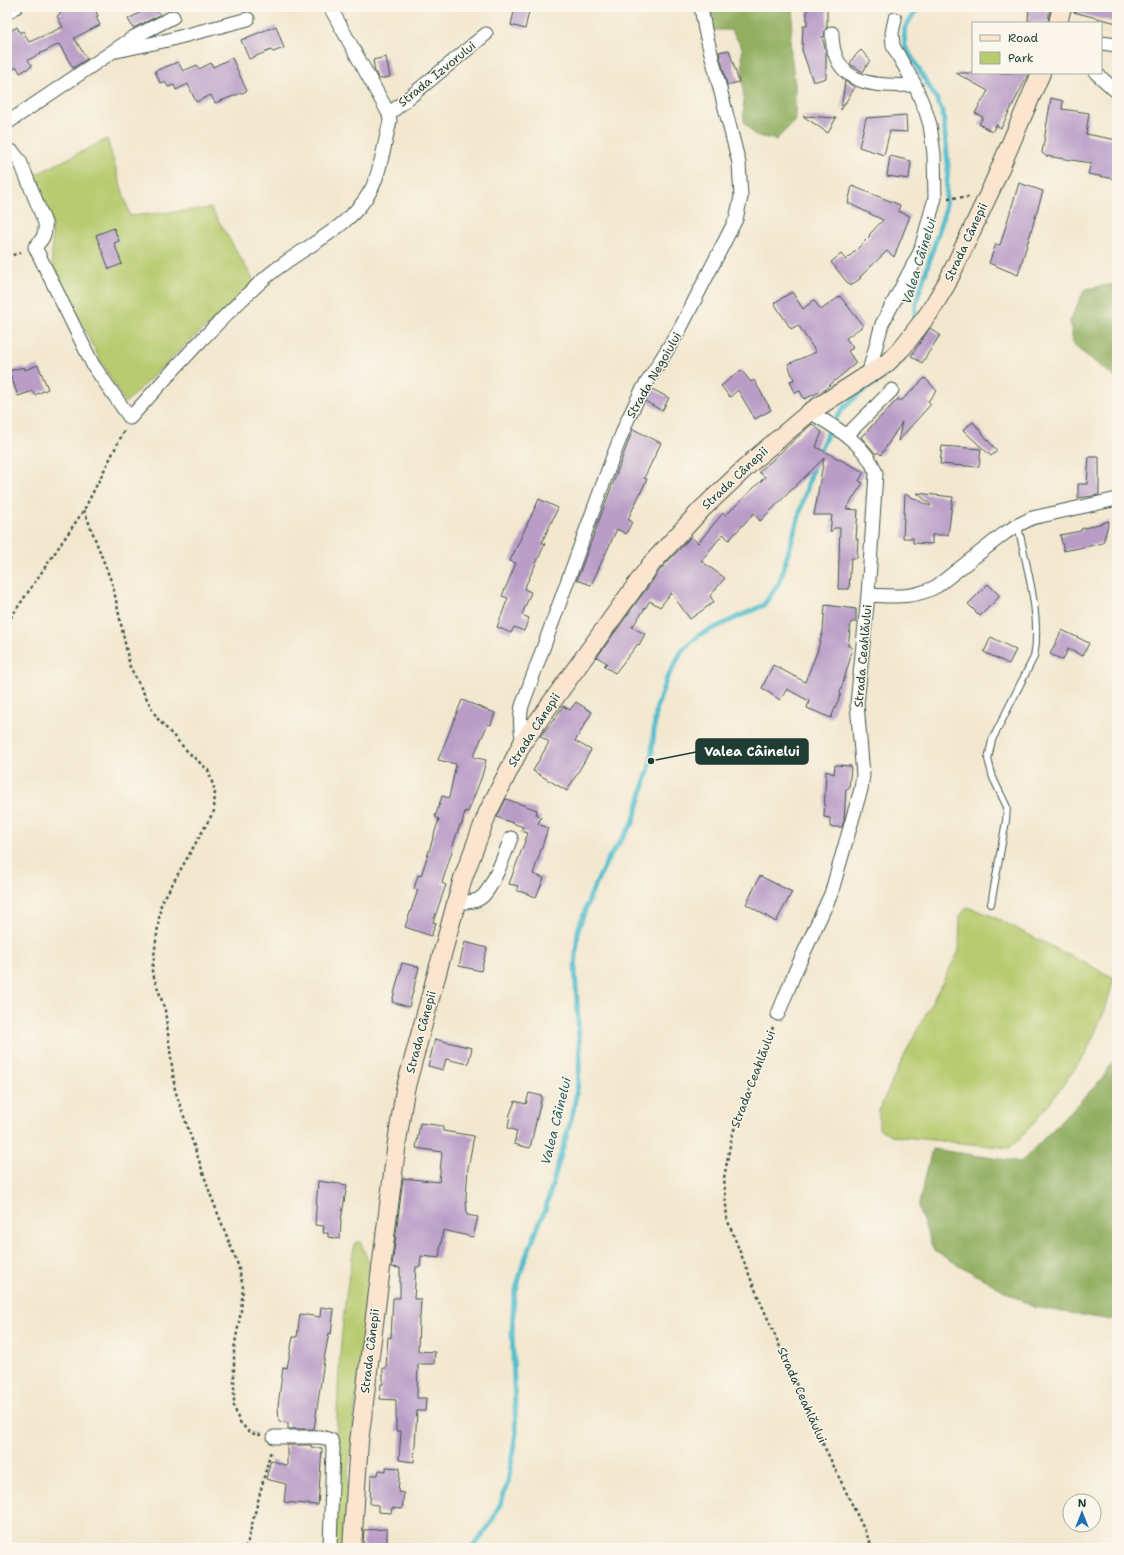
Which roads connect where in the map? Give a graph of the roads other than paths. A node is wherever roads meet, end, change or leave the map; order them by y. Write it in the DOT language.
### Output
graph roads {
  1 [pos="16,7"];
  2 [pos="330,7"];
  3 [pos="701,7"];
  4 [pos="1062,7"];
  5 [pos="7,12"];
  6 [pos="173,17"];
  7 [pos="248,19"];
  8 [pos="895,19"];
  9 [pos="1058,22"];
  10 [pos="832,33"];
  11 [pos="486,34"];
  12 [pos="1102,43"];
  13 [pos="1117,45"];
  14 [pos="112,52"];
  15 [pos="1041,74"];
  16 [pos="1097,74"];
  17 [pos="915,85"];
  18 [pos="1117,92"];
  19 [pos="389,114"];
  20 [pos="7,123"];
  21 [pos="7,149"];
  22 [pos="868,375"];
  23 [pos="892,390"];
  24 [pos="810,412"];
  25 [pos="847,435"];
  26 [pos="1117,500"];
  27 [pos="1018,525"];
  28 [pos="868,596"];
  29 [pos="523,742"];
  30 [pos="511,838"];
  31 [pos="456,902"];
  32 [pos="991,904"];
  33 [pos="778,1014"];
  34 [pos="274,1437"];
  35 [pos="330,1548"];
  36 [pos="352,1548"];
  1 -- 5 [label="street"];
  2 -- 19 [label="street, Strada Izvorului"];
  3 -- 29 [label="street, Strada Negoiului"];
  4 -- 9 [label="street"];
  6 -- 14 [label="street"];
  7 -- 14 [label="street"];
  8 -- 17 [label="street"];
  10 -- 17 [label="street"];
  11 -- 19 [label="street, Strada Izvorului"];
  12 -- 13 [label="street"];
  14 -- 20 [label="street"];
  15 -- 22 [label="street, Strada Cânepii"];
  16 -- 18 [label="street"];
  17 -- 22 [label="street"];
  19 -- 21 [label="street"];
  22 -- 24 [label="street, Strada Cânepii"];
  23 -- 25 [label="street"];
  24 -- 25 [label="street, Strada Ceahlăului"];
  24 -- 29 [label="street, Strada Cânepii"];
  25 -- 28 [label="street, Strada Ceahlăului"];
  26 -- 27 [label="street, Strada Ceahlăului"];
  27 -- 28 [label="street, Strada Ceahlăului"];
  27 -- 32 [label="lane"];
  28 -- 33 [label="street, Strada Ceahlăului"];
  29 -- 31 [label="street, Strada Cânepii"];
  30 -- 31 [label="street"];
  31 -- 36 [label="street, Strada Cânepii"];
  34 -- 35 [label="street"];
}
